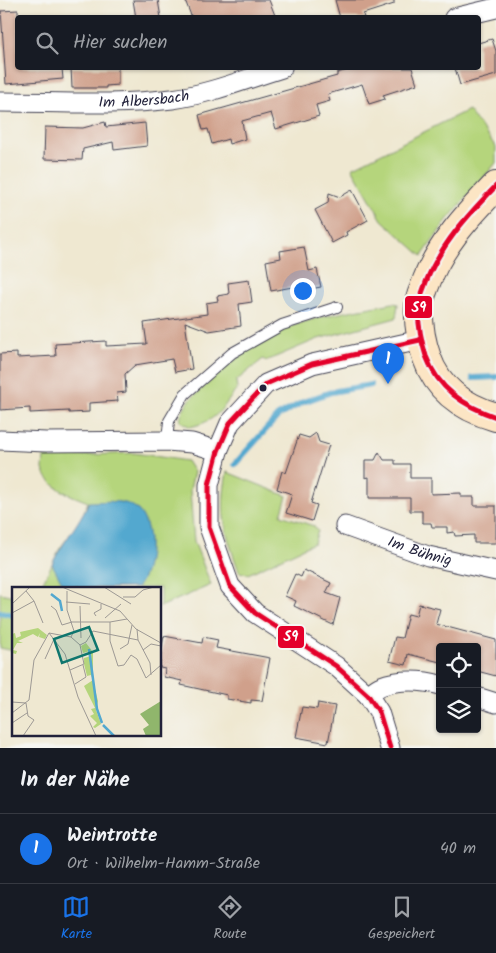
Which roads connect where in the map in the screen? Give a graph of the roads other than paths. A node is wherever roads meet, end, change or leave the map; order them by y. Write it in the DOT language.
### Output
graph roads {
  1 [pos="496,8"];
  2 [pos="467,15"];
  3 [pos="276,70"];
  4 [pos="0,102"];
  5 [pos="496,186"];
  6 [pos="337,307"];
  7 [pos="420,340"];
  8 [pos="496,417"];
  9 [pos="0,440"];
  10 [pos="167,441"];
  11 [pos="218,451"];
  12 [pos="345,526"];
  13 [pos="496,571"];
  14 [pos="436,684"];
  15 [pos="368,695"];
  16 [pos="481,698"];
  17 [pos="496,703"];
  18 [pos="390,748"];
  1 -- 2 [label="street"];
  3 -- 4 [label="street, Im Albersbach"];
  5 -- 7 [label="street"];
  6 -- 10 [label="lane"];
  7 -- 8 [label="street"];
  7 -- 11 [label="street"];
  9 -- 10 [label="street"];
  10 -- 11 [label="street"];
  11 -- 15 [label="street"];
  12 -- 13 [label="street, Im Bühnig"];
  14 -- 15 [label="street"];
  15 -- 18 [label="street"];
  16 -- 17 [label="street"];
}
